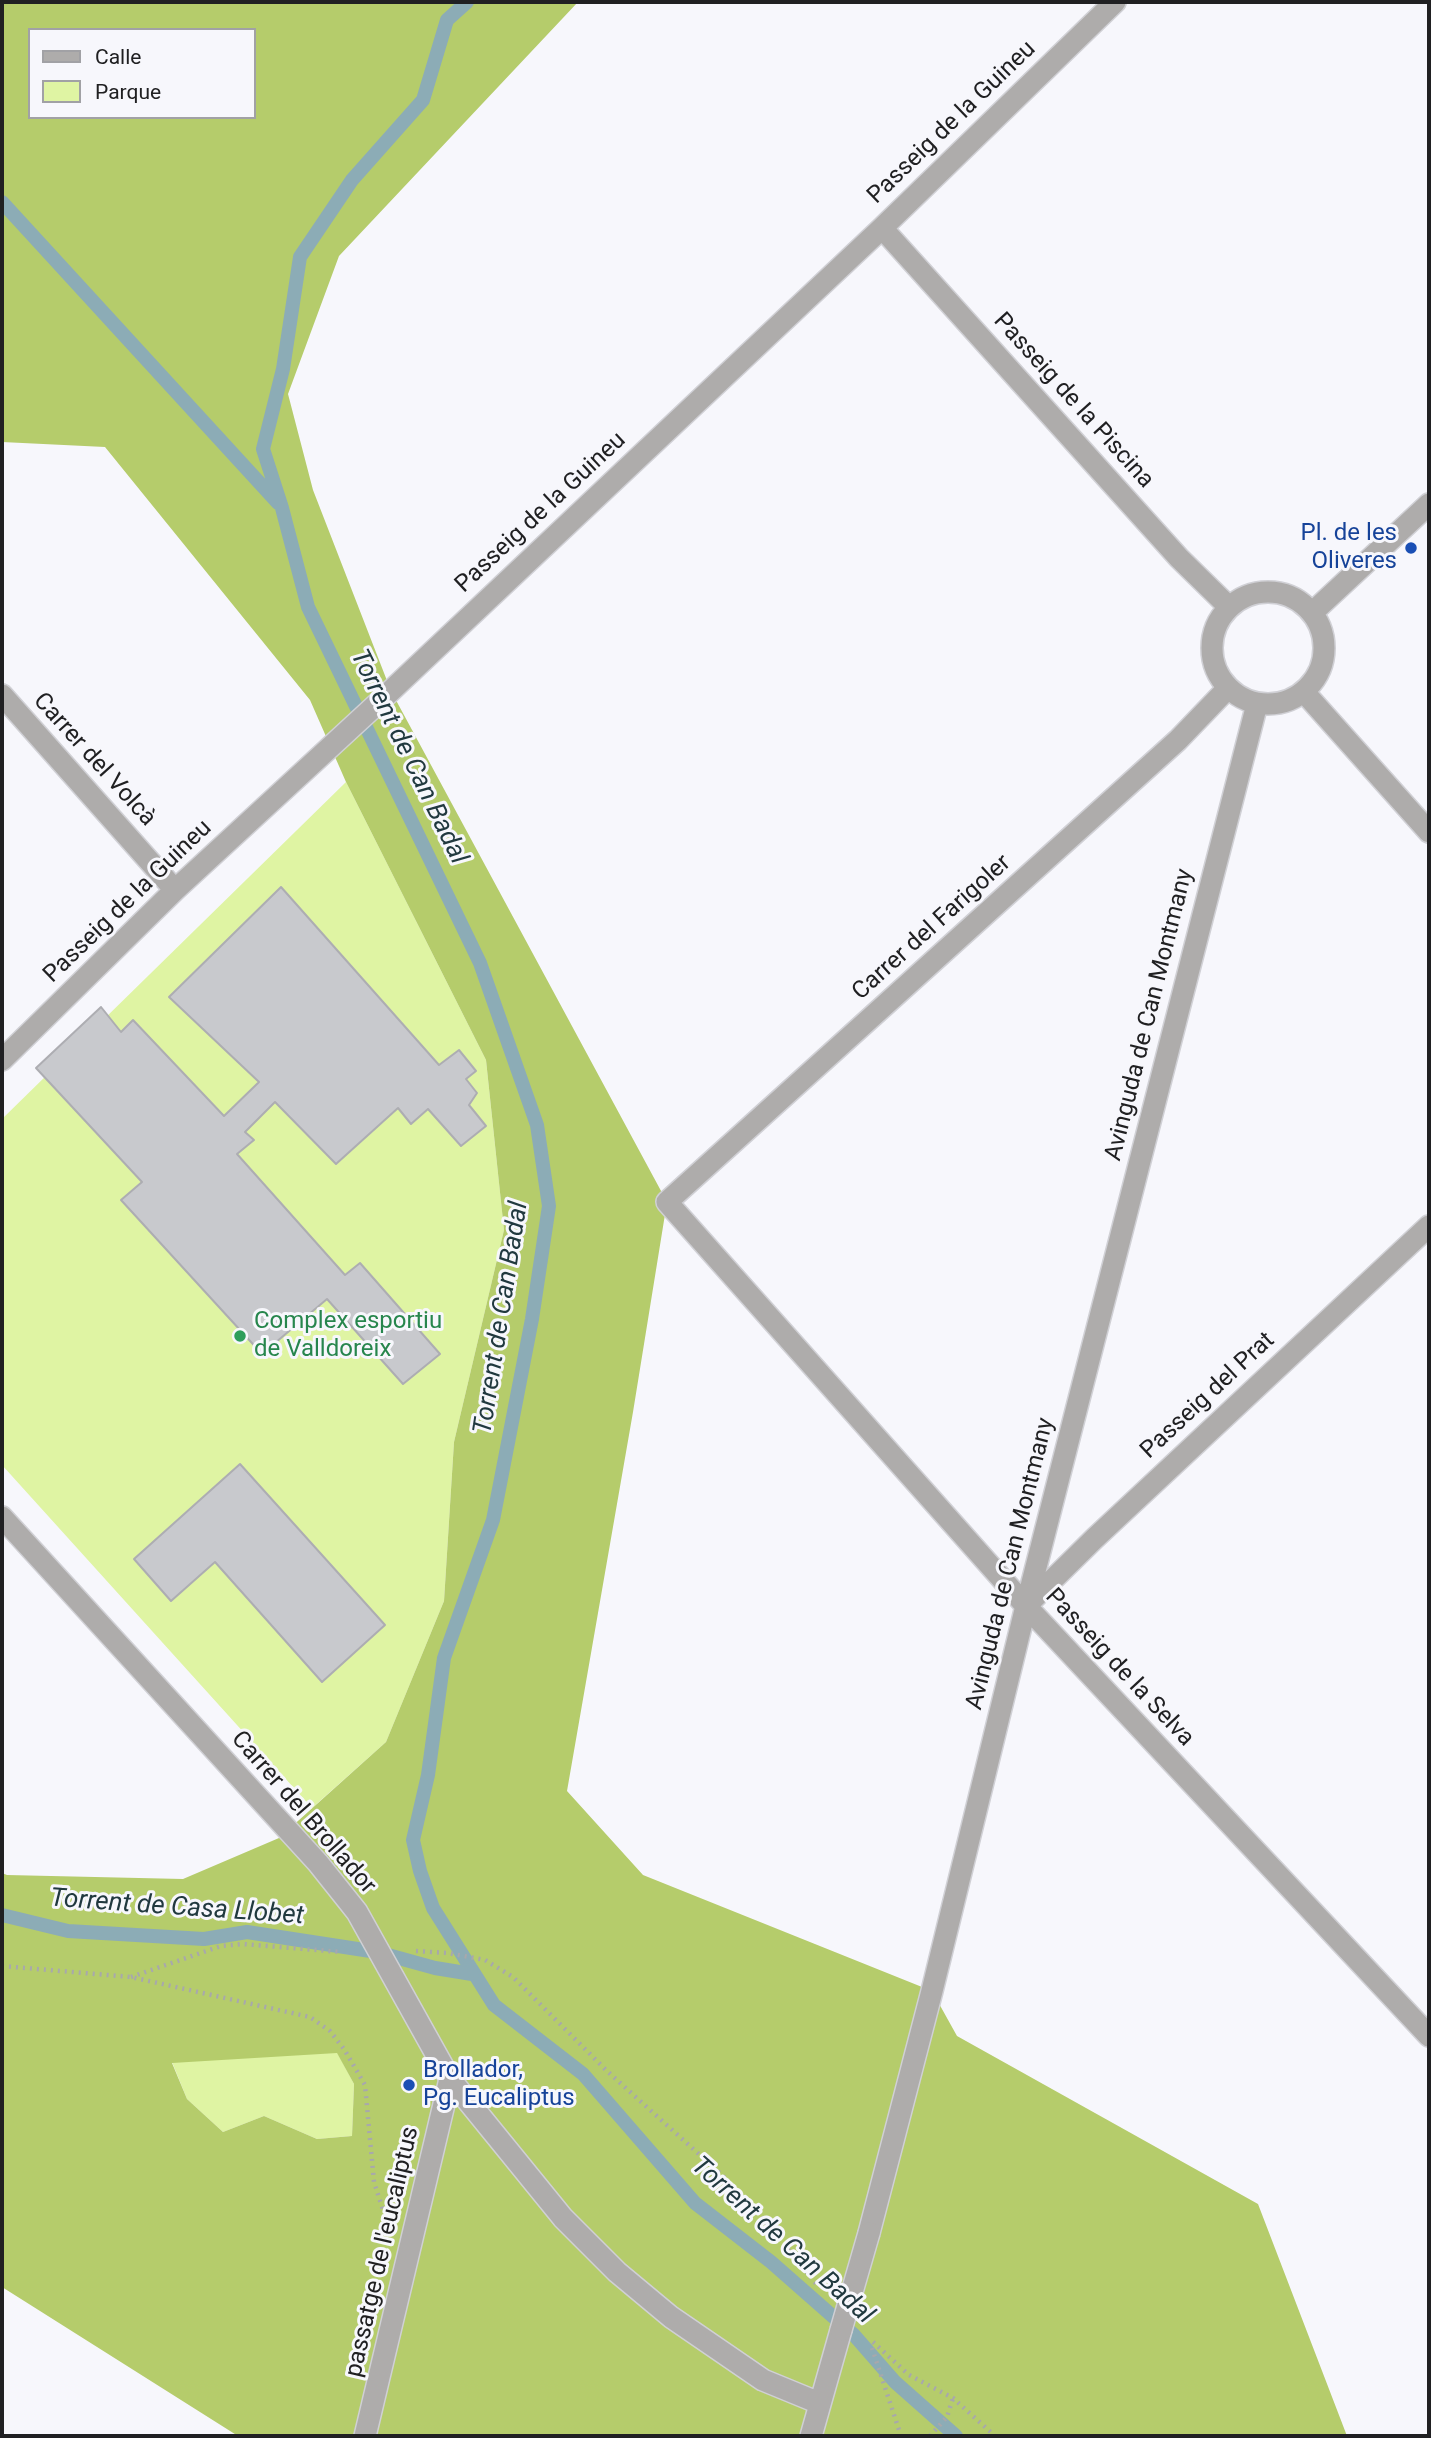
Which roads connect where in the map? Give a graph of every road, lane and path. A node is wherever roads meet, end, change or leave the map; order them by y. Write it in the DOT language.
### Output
graph roads {
  1 [pos="1115,2"];
  2 [pos="882,228"];
  3 [pos="1429,504"];
  4 [pos="1229,607"];
  5 [pos="1312,612"];
  6 [pos="1228,688"];
  7 [pos="1304,692"];
  8 [pos="2,695"];
  9 [pos="1256,704"];
  10 [pos="1429,832"];
  11 [pos="176,890"];
  12 [pos="2,1060"];
  13 [pos="667,1202"];
  14 [pos="1429,1226"];
  15 [pos="2,1517"];
  16 [pos="1026,1606"];
  17 [pos="421,1951"];
  18 [pos="335,1952"];
  19 [pos="2,1966"];
  20 [pos="131,1978"];
  21 [pos="1429,2036"];
  22 [pos="450,2079"];
  23 [pos="413,2239"];
  24 [pos="821,2290"];
  25 [pos="953,2398"];
  26 [pos="819,2403"];
  27 [pos="930,2435"];
  28 [pos="366,2436"];
  29 [pos="811,2436"];
  30 [pos="901,2436"];
  31 [pos="995,2436"];
  1 -- 2 [label="street, Passeig de la Guineu"];
  2 -- 4 [label="street, Passeig de la Piscina"];
  2 -- 11 [label="street, Passeig de la Guineu"];
  3 -- 5 [label="street"];
  4 -- 5 [label="street"];
  4 -- 6 [label="street"];
  5 -- 7 [label="street"];
  6 -- 9 [label="street"];
  6 -- 13 [label="street, Carrer del Farigoler"];
  7 -- 9 [label="street"];
  7 -- 10 [label="street"];
  8 -- 11 [label="street, Carrer del Volcà"];
  9 -- 16 [label="street, Avinguda de Can Montmany"];
  11 -- 12 [label="street, Passeig de la Guineu"];
  13 -- 16 [label="street, Passeig de la Selva"];
  14 -- 16 [label="street, Passeig del Prat"];
  15 -- 22 [label="street, Carrer del Brollador"];
  16 -- 21 [label="street, Passeig de la Selva"];
  16 -- 26 [label="street, Avinguda de Can Montmany, bridge"];
  17 -- 24 [label="path"];
  18 -- 20 [label="path"];
  19 -- 20 [label="path"];
  20 -- 23 [label="path"];
  22 -- 23 [label="street, passatge de l'eucaliptus"];
  22 -- 26 [label="street, Carrer del Brollador"];
  23 -- 28 [label="street, passatge de l'eucaliptus"];
  25 -- 27 [label="path"];
  25 -- 30 [label="path"];
  25 -- 31 [label="path"];
  26 -- 29 [label="street, Avinguda de Can Montmany"];
}
